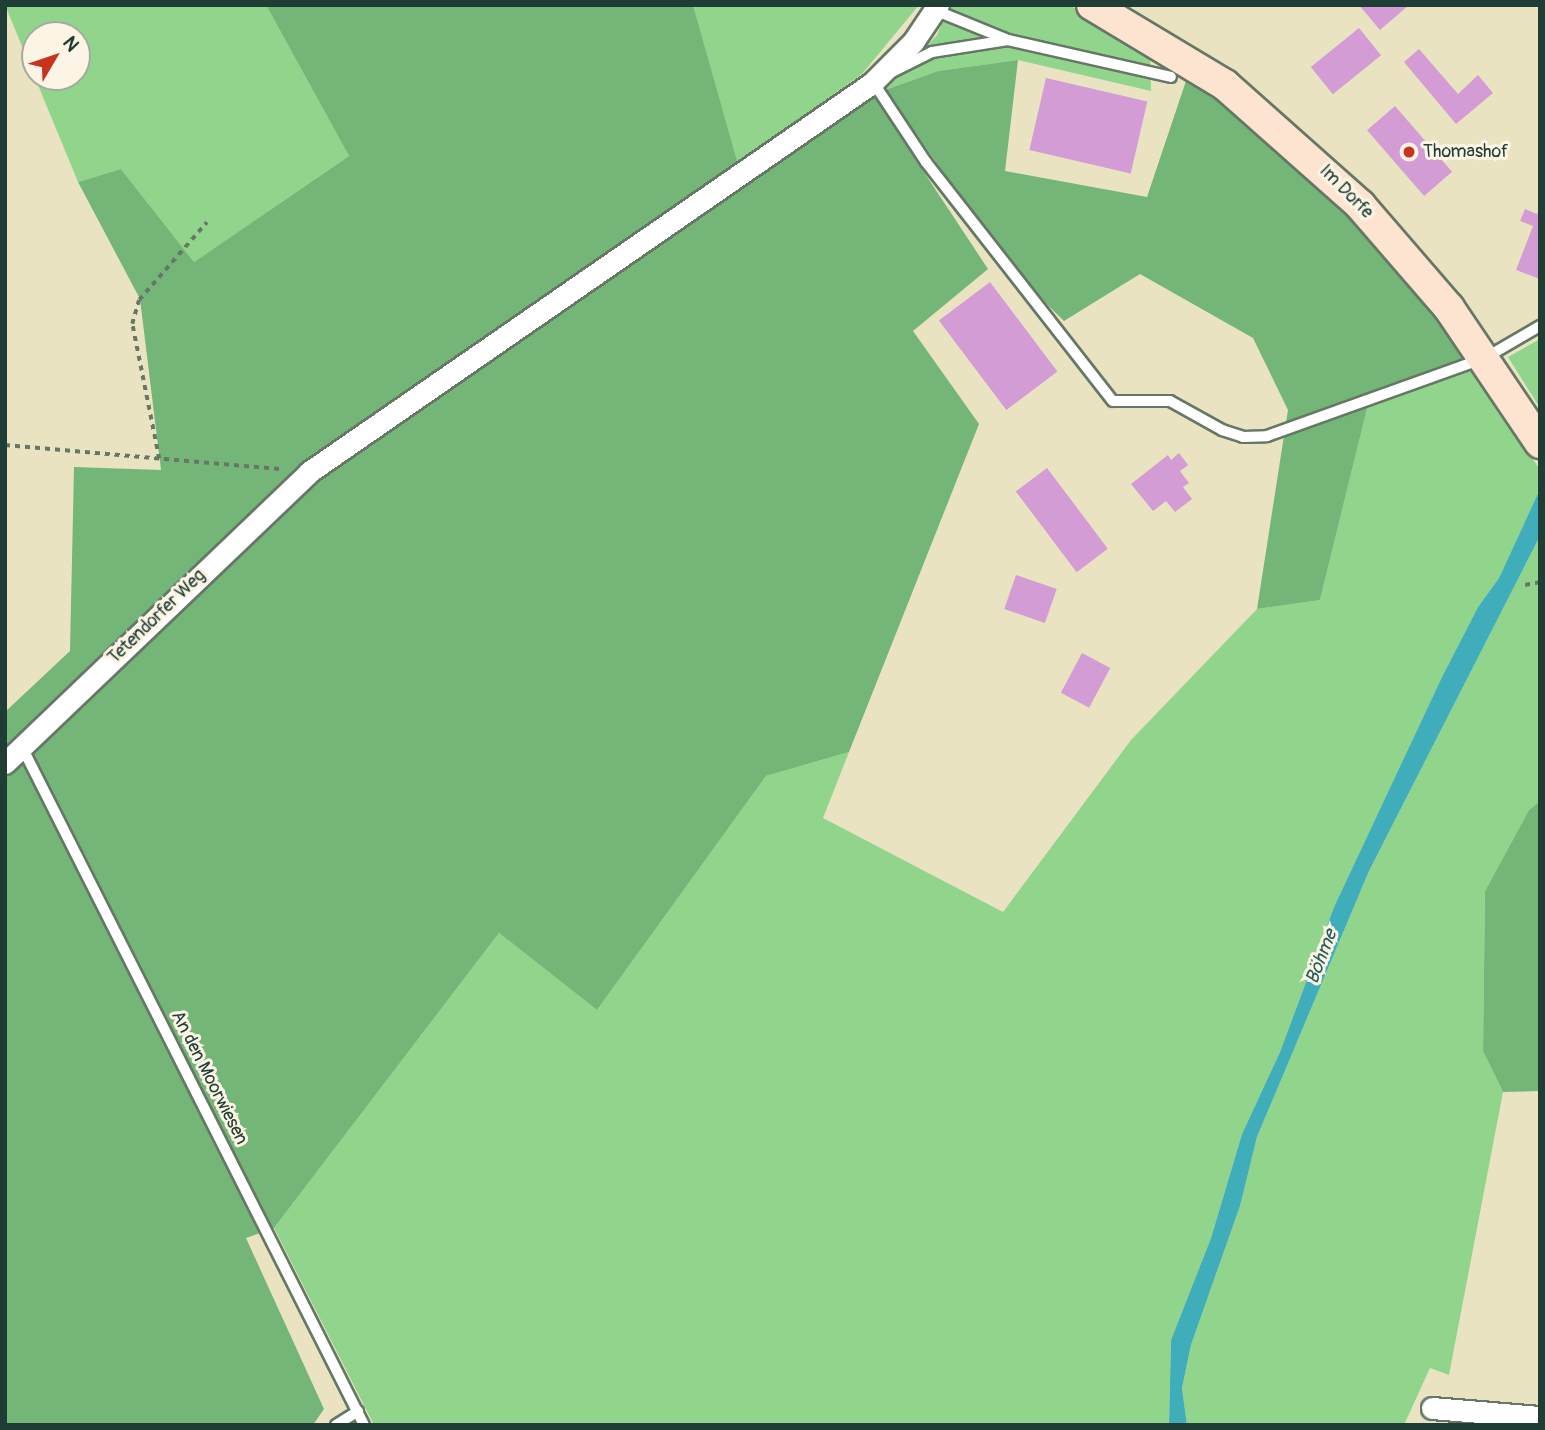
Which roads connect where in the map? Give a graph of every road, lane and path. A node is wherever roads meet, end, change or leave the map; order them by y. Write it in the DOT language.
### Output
graph roads {
  1 [pos="1092,5"];
  2 [pos="933,7"];
  3 [pos="1008,40"];
  4 [pos="1171,77"];
  5 [pos="872,83"];
  6 [pos="206,222"];
  7 [pos="1540,326"];
  8 [pos="1485,358"];
  9 [pos="1540,443"];
  10 [pos="5,445"];
  11 [pos="159,458"];
  12 [pos="309,472"];
  13 [pos="1540,582"];
  14 [pos="1525,585"];
  15 [pos="22,747"];
  16 [pos="5,763"];
  17 [pos="1432,1408"];
  18 [pos="358,1411"];
  19 [pos="1540,1417"];
  20 [pos="336,1425"];
  21 [pos="364,1425"];
  1 -- 8 [label="street, Im Dorfe"];
  2 -- 3 [label="lane"];
  2 -- 5 [label="street, Tetendorfer Weg"];
  3 -- 4 [label="lane"];
  3 -- 5 [label="lane"];
  5 -- 8 [label="lane"];
  5 -- 12 [label="street, Tetendorfer Weg"];
  6 -- 11 [label="path"];
  7 -- 8 [label="lane"];
  8 -- 9 [label="street, Im Dorfe"];
  10 -- 11 [label="path"];
  11 -- 12 [label="path"];
  12 -- 15 [label="street, Tetendorfer Weg"];
  13 -- 14 [label="path"];
  15 -- 16 [label="street, Tetendorfer Weg"];
  15 -- 18 [label="lane, An den Moorwiesen"];
  17 -- 19 [label="street"];
  18 -- 20 [label="lane"];
  18 -- 21 [label="lane, An den Moorwiesen"];
}
